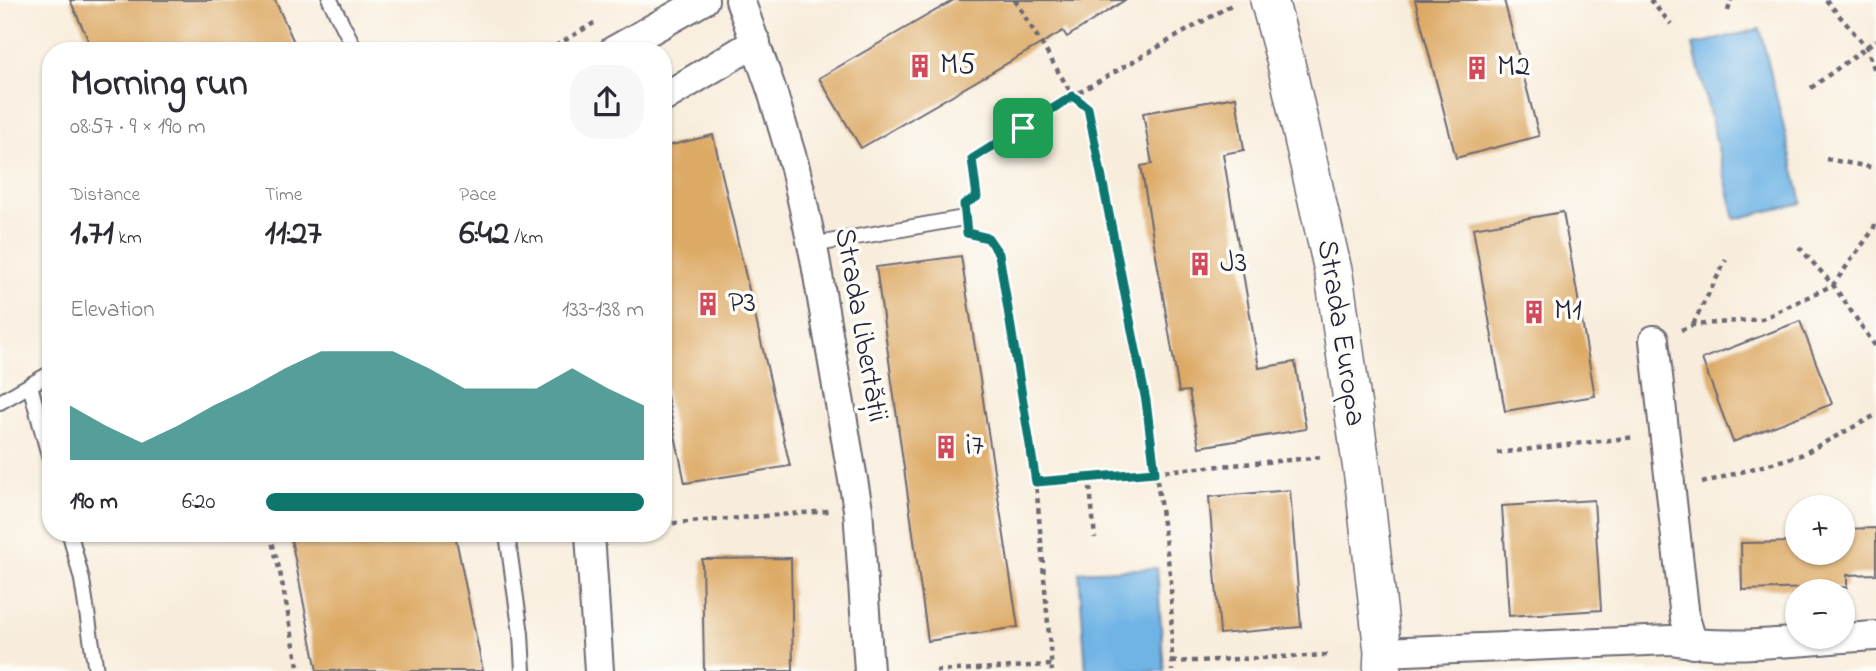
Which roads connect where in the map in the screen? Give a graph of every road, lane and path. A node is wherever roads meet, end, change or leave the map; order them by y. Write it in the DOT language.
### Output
graph roads {
  1 [pos="330,0"];
  2 [pos="704,0"];
  3 [pos="740,0"];
  4 [pos="1015,0"];
  5 [pos="1240,0"];
  6 [pos="1269,0"];
  7 [pos="1650,0"];
  8 [pos="1731,0"];
  9 [pos="1826,0"];
  10 [pos="1728,10"];
  11 [pos="1671,24"];
  12 [pos="1876,40"];
  13 [pos="351,42"];
  14 [pos="628,42"];
  15 [pos="756,42"];
  16 [pos="1867,48"];
  17 [pos="1876,74"];
  18 [pos="1811,88"];
  19 [pos="672,92"];
  20 [pos="1073,96"];
  21 [pos="1826,159"];
  22 [pos="1876,168"];
  23 [pos="964,204"];
  24 [pos="958,219"];
  25 [pos="1876,222"];
  26 [pos="967,233"];
  27 [pos="812,245"];
  28 [pos="1799,247"];
  29 [pos="1726,260"];
  30 [pos="1833,285"];
  31 [pos="1693,325"];
  32 [pos="1654,340"];
  33 [pos="1876,347"];
  34 [pos="42,378"];
  35 [pos="30,385"];
  36 [pos="0,402"];
  37 [pos="1876,415"];
  38 [pos="42,430"];
  39 [pos="1664,434"];
  40 [pos="1497,453"];
  41 [pos="1360,454"];
  42 [pos="1155,472"];
  43 [pos="1089,477"];
  44 [pos="1036,482"];
  45 [pos="1671,491"];
  46 [pos="858,509"];
  47 [pos="672,523"];
  48 [pos="1095,538"];
  49 [pos="72,542"];
  50 [pos="272,542"];
  51 [pos="508,542"];
  52 [pos="591,542"];
  53 [pos="1876,636"];
  54 [pos="1693,644"];
  55 [pos="1328,655"];
  56 [pos="1172,662"];
  57 [pos="1382,662"];
  58 [pos="1052,668"];
  59 [pos="96,671"];
  60 [pos="299,671"];
  61 [pos="523,671"];
  62 [pos="599,671"];
  63 [pos="869,671"];
  64 [pos="936,671"];
  65 [pos="1172,671"];
  1 -- 13 [label="lane"];
  2 -- 14 [label="street"];
  3 -- 15 [label="street, Strada Libertății"];
  4 -- 20 [label="path"];
  5 -- 20 [label="path"];
  6 -- 41 [label="street, Strada Europa"];
  7 -- 11 [label="path"];
  8 -- 10 [label="path"];
  9 -- 16 [label="path"];
  12 -- 16 [label="path"];
  15 -- 19 [label="street"];
  15 -- 27 [label="street, Strada Libertății"];
  16 -- 17 [label="path"];
  16 -- 18 [label="path"];
  20 -- 23 [label="path"];
  20 -- 42 [label="path"];
  21 -- 22 [label="path"];
  24 -- 27 [label="lane"];
  25 -- 30 [label="path"];
  26 -- 44 [label="path"];
  27 -- 46 [label="street, Strada Libertății"];
  28 -- 30 [label="path"];
  29 -- 31 [label="path"];
  30 -- 31 [label="path"];
  30 -- 33 [label="path"];
  31 -- 32 [label="path"];
  32 -- 39 [label="street"];
  34 -- 35 [label="lane"];
  35 -- 36 [label="lane"];
  35 -- 38 [label="lane"];
  37 -- 45 [label="path"];
  39 -- 40 [label="path"];
  39 -- 45 [label="street"];
  41 -- 42 [label="path"];
  41 -- 57 [label="street, Strada Europa"];
  42 -- 43 [label="path"];
  42 -- 56 [label="path"];
  43 -- 44 [label="path"];
  43 -- 48 [label="path"];
  44 -- 58 [label="path"];
  45 -- 54 [label="street"];
  46 -- 47 [label="path"];
  46 -- 63 [label="street, Strada Libertății"];
  49 -- 59 [label="lane"];
  50 -- 60 [label="path"];
  51 -- 61 [label="lane"];
  52 -- 62 [label="street"];
  53 -- 54 [label="street"];
  54 -- 57 [label="street"];
  55 -- 56 [label="path"];
  56 -- 65 [label="path"];
  58 -- 64 [label="path"];
}
